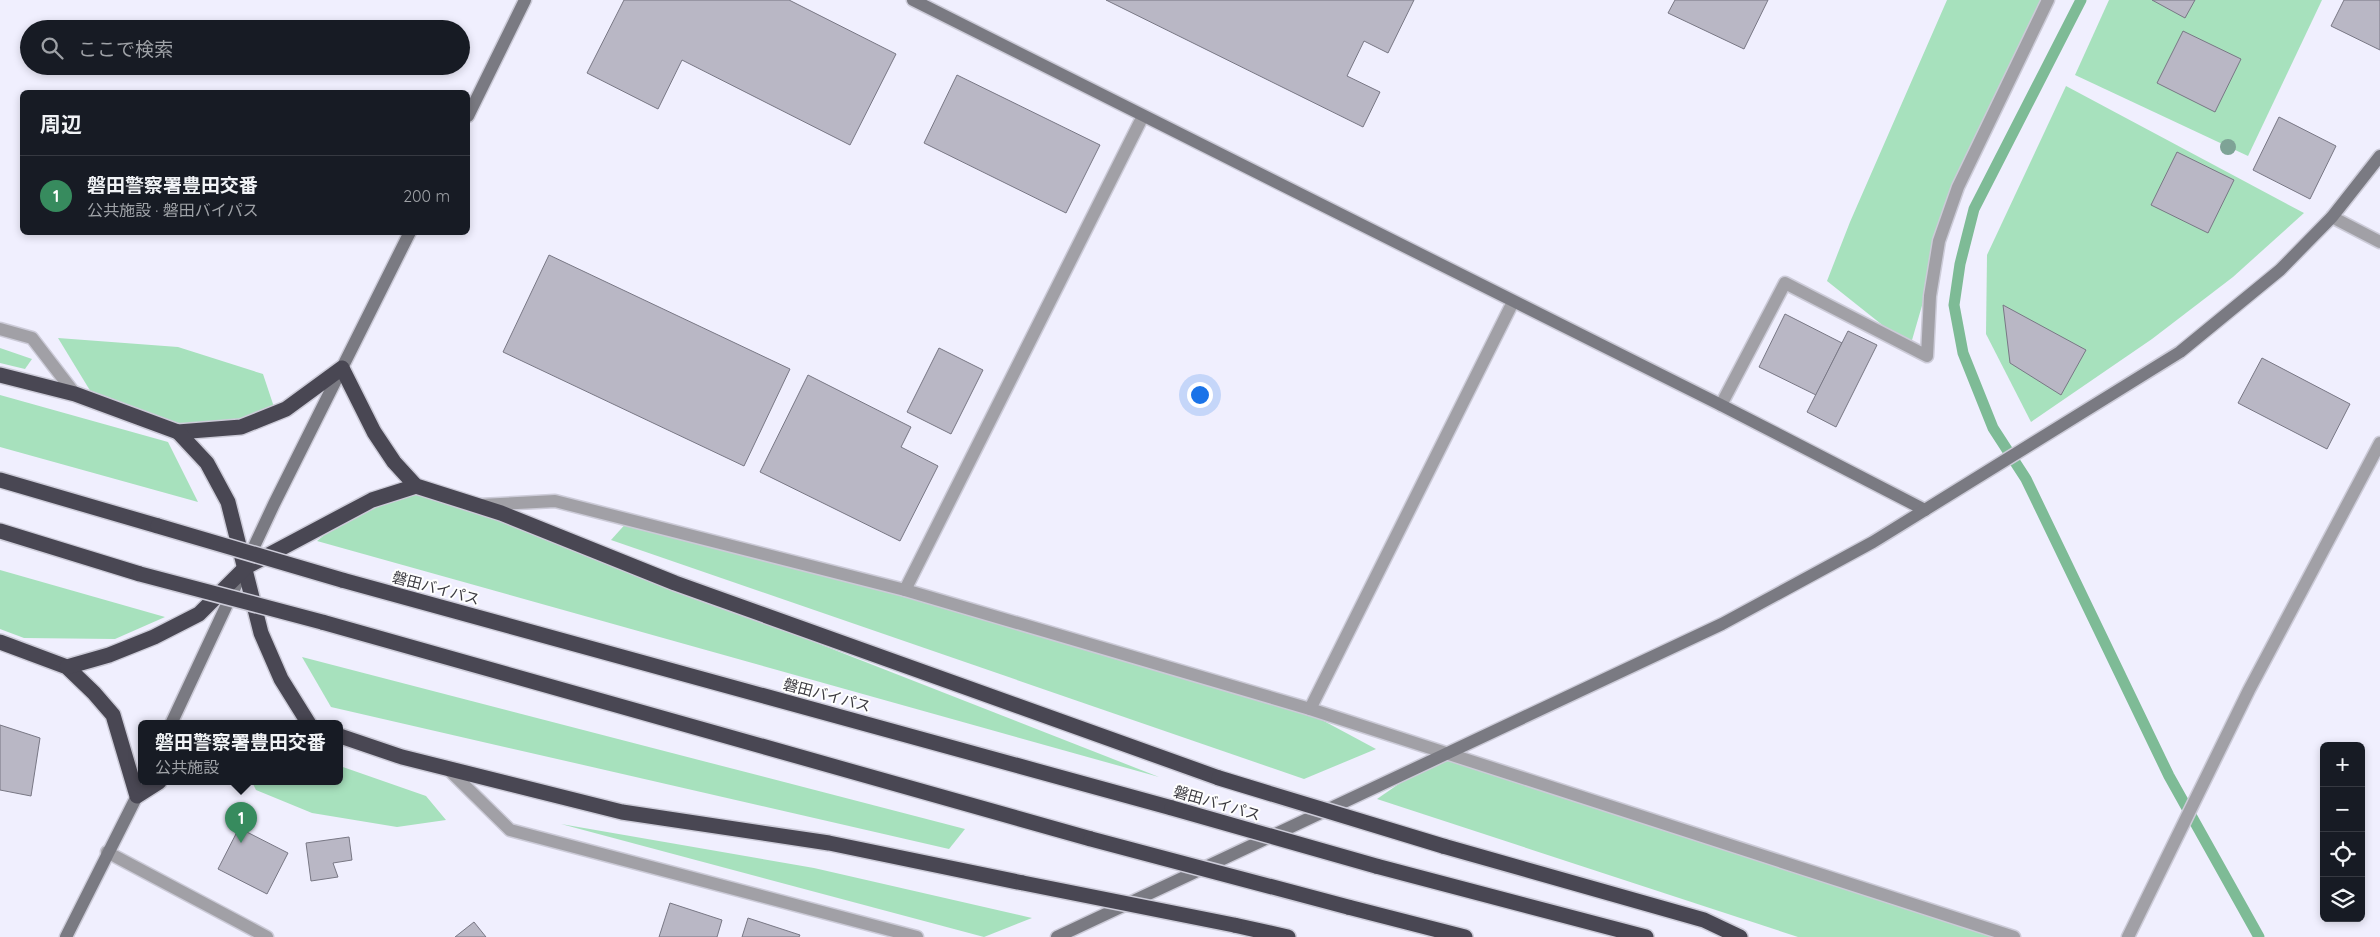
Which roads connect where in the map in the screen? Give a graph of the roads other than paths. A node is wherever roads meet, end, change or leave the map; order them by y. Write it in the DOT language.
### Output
graph roads {
  1 [pos="525,0"];
  2 [pos="913,0"];
  3 [pos="2048,0"];
  4 [pos="470,112"];
  5 [pos="1143,116"];
  6 [pos="2380,156"];
  7 [pos="2332,217"];
  8 [pos="408,235"];
  9 [pos="2380,242"];
  10 [pos="1513,302"];
  11 [pos="0,329"];
  12 [pos="342,368"];
  13 [pos="0,374"];
  14 [pos="75,394"];
  15 [pos="1721,404"];
  16 [pos="178,432"];
  17 [pos="2380,443"];
  18 [pos="0,480"];
  19 [pos="416,486"];
  20 [pos="478,505"];
  21 [pos="1925,510"];
  22 [pos="0,531"];
  23 [pos="246,567"];
  24 [pos="905,590"];
  25 [pos="2,644"];
  26 [pos="67,667"];
  27 [pos="1310,709"];
  28 [pos="174,720"];
  29 [pos="307,720"];
  30 [pos="343,737"];
  31 [pos="1442,754"];
  32 [pos="447,768"];
  33 [pos="142,785"];
  34 [pos="154,785"];
  35 [pos="137,796"];
  36 [pos="107,852"];
  37 [pos="66,937"];
  38 [pos="267,937"];
  39 [pos="916,937"];
  40 [pos="1057,937"];
  41 [pos="1288,937"];
  42 [pos="1465,937"];
  43 [pos="1646,937"];
  44 [pos="1740,937"];
  45 [pos="2014,937"];
  46 [pos="2128,937"];
  1 -- 4 [label="street"];
  2 -- 5 [label="street"];
  3 -- 15 [label="street"];
  5 -- 10 [label="street"];
  5 -- 24 [label="street"];
  6 -- 7 [label="street"];
  7 -- 9 [label="street"];
  7 -- 21 [label="street"];
  8 -- 12 [label="street"];
  10 -- 15 [label="street"];
  10 -- 27 [label="street"];
  11 -- 14 [label="street"];
  12 -- 16 [label="highway"];
  12 -- 19 [label="highway"];
  12 -- 23 [label="street"];
  13 -- 14 [label="highway"];
  14 -- 16 [label="highway"];
  15 -- 21 [label="street"];
  16 -- 23 [label="highway"];
  17 -- 46 [label="street"];
  18 -- 43 [label="highway, 磐田バイパス, bridge"];
  19 -- 20 [label="highway"];
  19 -- 23 [label="highway"];
  20 -- 24 [label="street"];
  20 -- 44 [label="highway, bridge"];
  21 -- 31 [label="street"];
  22 -- 42 [label="highway, bridge"];
  23 -- 26 [label="highway"];
  23 -- 28 [label="street"];
  23 -- 29 [label="highway"];
  24 -- 27 [label="street"];
  25 -- 26 [label="highway"];
  26 -- 35 [label="highway"];
  27 -- 31 [label="street"];
  30 -- 32 [label="highway"];
  31 -- 40 [label="street"];
  31 -- 45 [label="street"];
  32 -- 39 [label="street"];
  32 -- 41 [label="highway, bridge"];
  33 -- 35 [label="street"];
  34 -- 35 [label="highway"];
  35 -- 36 [label="street"];
  36 -- 37 [label="street"];
  36 -- 38 [label="street"];
}
